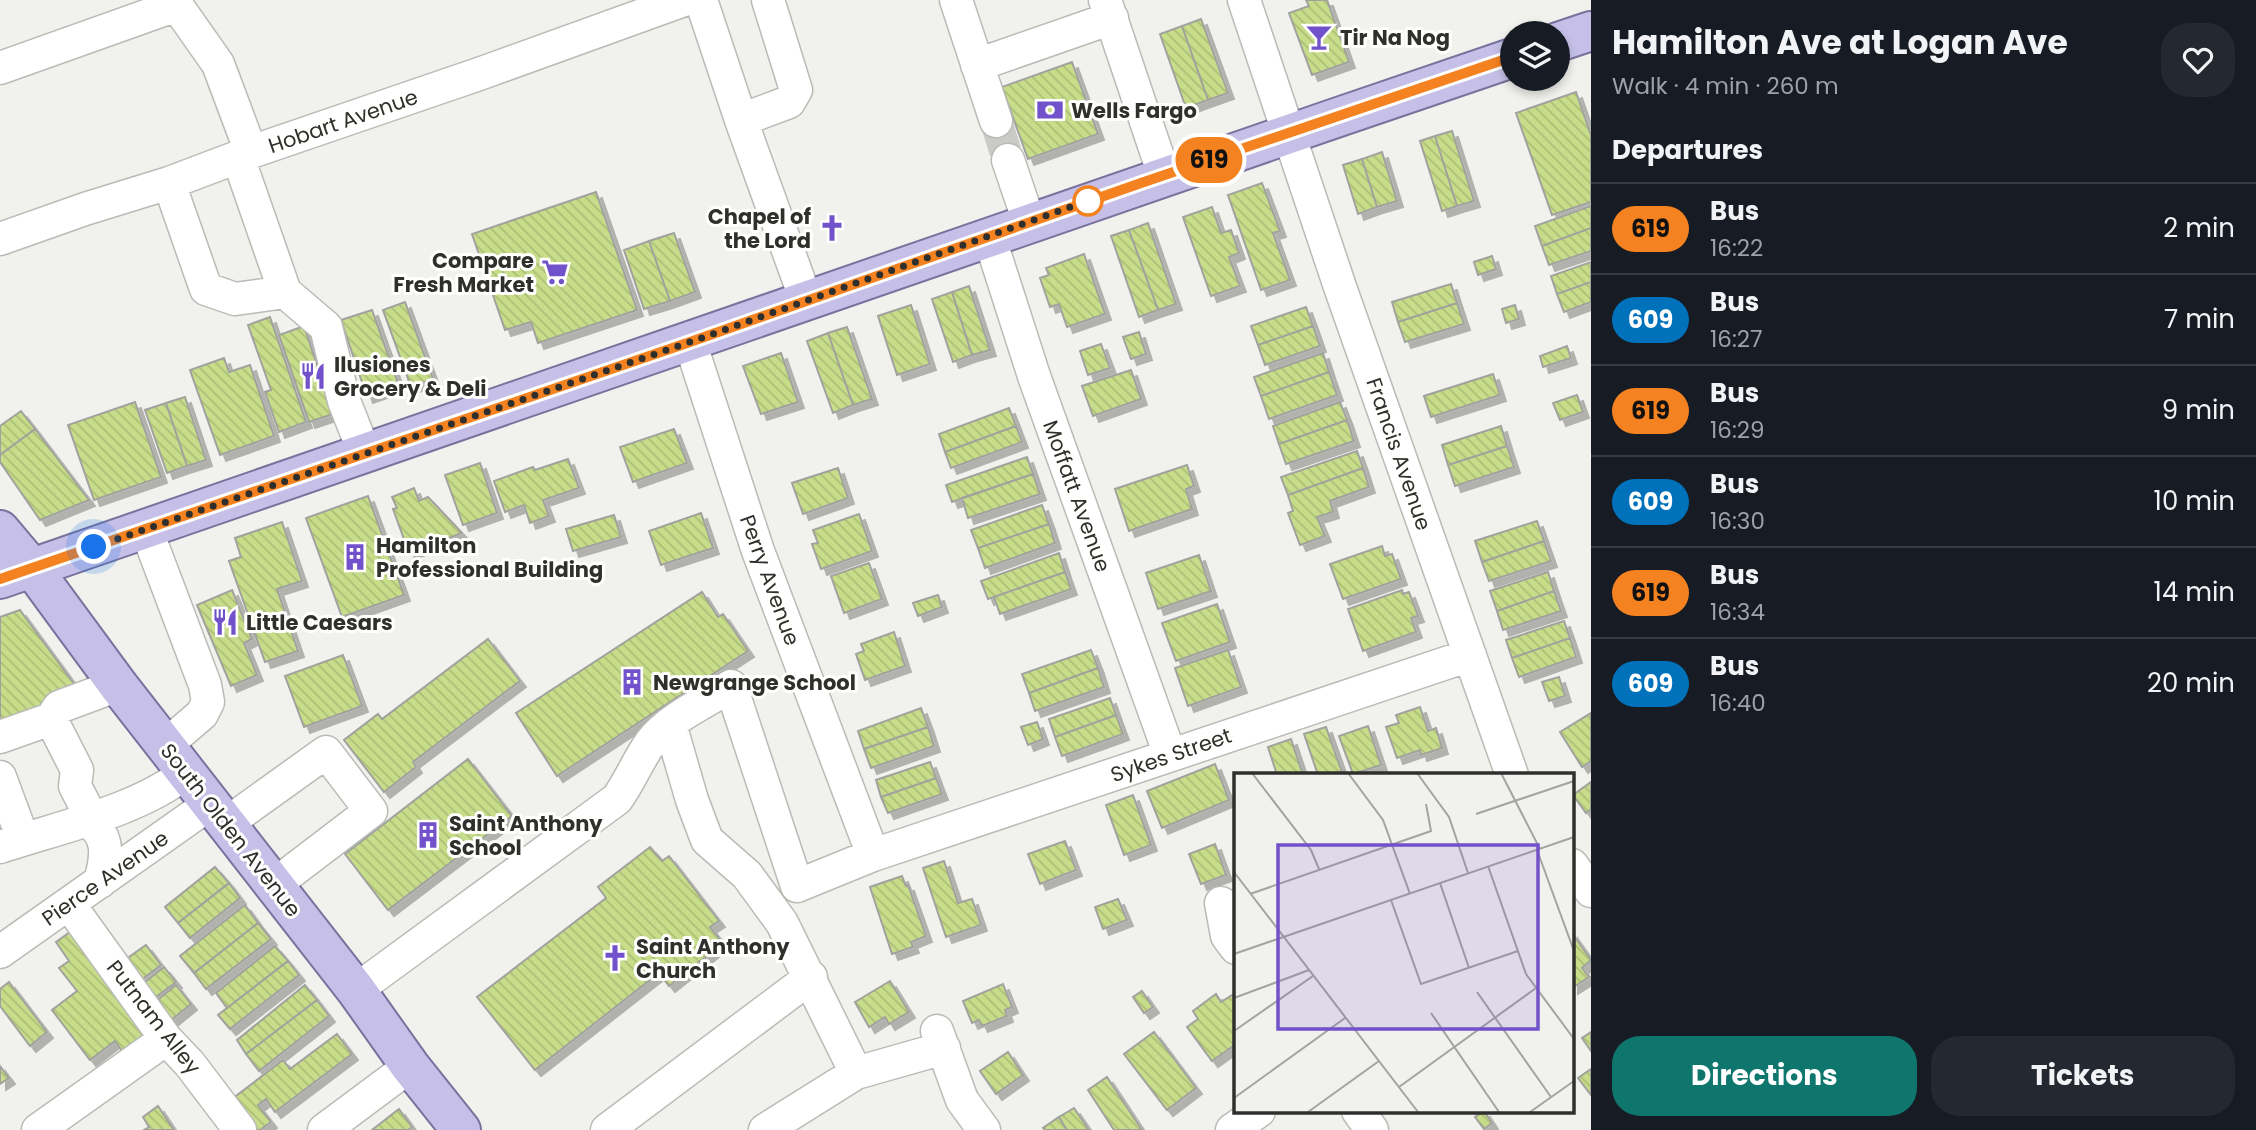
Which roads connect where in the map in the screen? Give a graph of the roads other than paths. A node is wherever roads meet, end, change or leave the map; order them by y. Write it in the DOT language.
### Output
graph roads {
  1 [pos="684,0"];
  2 [pos="701,0"];
  3 [pos="768,0"];
  4 [pos="956,0"];
  5 [pos="1244,0"];
  6 [pos="175,3"];
  7 [pos="1109,9"];
  8 [pos="1500,62"];
  9 [pos="977,65"];
  10 [pos="0,68"];
  11 [pos="741,120"];
  12 [pos="996,121"];
  13 [pos="1289,133"];
  14 [pos="245,154"];
  15 [pos="1009,160"];
  16 [pos="1164,175"];
  17 [pos="169,183"];
  18 [pos="1029,222"];
  19 [pos="989,236"];
  20 [pos="0,239"];
  21 [pos="285,292"];
  22 [pos="806,300"];
  23 [pos="690,342"];
  24 [pos="365,454"];
  25 [pos="146,529"];
  26 [pos="0,530"];
  27 [pos="16,573"];
  28 [pos="1470,655"];
  29 [pos="118,685"];
  30 [pos="51,719"];
  31 [pos="670,724"];
  32 [pos="0,737"];
  33 [pos="1170,755"];
  34 [pos="176,759"];
  35 [pos="1511,773"];
  36 [pos="0,777"];
  37 [pos="219,813"];
  38 [pos="88,818"];
  39 [pos="11,843"];
  40 [pos="873,855"];
  41 [pos="100,882"];
  42 [pos="274,885"];
  43 [pos="797,887"];
  44 [pos="1221,903"];
  45 [pos="69,904"];
  46 [pos="782,923"];
  47 [pos="1234,945"];
  48 [pos="0,952"];
  49 [pos="811,977"];
  50 [pos="356,990"];
  51 [pos="166,1039"];
  52 [pos="410,1066"];
  53 [pos="856,1073"];
  54 [pos="1258,1112"];
  55 [pos="1359,1112"];
  56 [pos="38,1130"];
  57 [pos="240,1130"];
  58 [pos="324,1130"];
  59 [pos="461,1130"];
  60 [pos="607,1130"];
  61 [pos="765,1130"];
  62 [pos="984,1130"];
  63 [pos="1233,1130"];
  64 [pos="1372,1130"];
  1 -- 14 [label="street, Hobart Avenue"];
  2 -- 11 [label="street"];
  3 -- 11 [label="street"];
  4 -- 9 [label="street"];
  5 -- 13 [label="street, Francis Avenue"];
  6 -- 10 [label="street"];
  6 -- 14 [label="street"];
  7 -- 9 [label="street"];
  7 -- 16 [label="street"];
  8 -- 13 [label="main road"];
  9 -- 12 [label="street"];
  11 -- 22 [label="street"];
  13 -- 16 [label="main road"];
  13 -- 28 [label="street, Francis Avenue"];
  14 -- 17 [label="street, Hobart Avenue"];
  14 -- 21 [label="street"];
  15 -- 18 [label="street"];
  16 -- 18 [label="main road"];
  17 -- 20 [label="street, Hobart Avenue"];
  17 -- 21 [label="street"];
  18 -- 19 [label="main road"];
  19 -- 22 [label="main road"];
  19 -- 33 [label="street, Moffatt Avenue"];
  21 -- 24 [label="street"];
  22 -- 23 [label="main road"];
  23 -- 24 [label="main road"];
  23 -- 40 [label="street, Perry Avenue"];
  24 -- 25 [label="main road"];
  25 -- 27 [label="main road"];
  25 -- 34 [label="street"];
  26 -- 27 [label="main road, South Olden Avenue"];
  27 -- 29 [label="main road, South Olden Avenue"];
  28 -- 33 [label="street, Sykes Street"];
  28 -- 35 [label="street, Francis Avenue"];
  29 -- 30 [label="street"];
  29 -- 34 [label="main road, South Olden Avenue"];
  30 -- 32 [label="street"];
  30 -- 38 [label="street"];
  31 -- 43 [label="street"];
  31 -- 46 [label="street"];
  31 -- 50 [label="street"];
  33 -- 40 [label="street, Sykes Street"];
  34 -- 37 [label="main road, South Olden Avenue"];
  34 -- 38 [label="street"];
  36 -- 39 [label="street"];
  37 -- 41 [label="street, Pierce Avenue"];
  37 -- 42 [label="main road, South Olden Avenue"];
  37 -- 42 [label="street, Pierce Avenue"];
  38 -- 39 [label="street"];
  38 -- 41 [label="street"];
  40 -- 43 [label="street, Sykes Street"];
  41 -- 45 [label="street, Pierce Avenue"];
  42 -- 50 [label="main road, South Olden Avenue"];
  43 -- 46 [label="street"];
  44 -- 47 [label="street"];
  45 -- 48 [label="street, Pierce Avenue"];
  45 -- 51 [label="street, Putnam Alley"];
  46 -- 49 [label="street"];
  49 -- 53 [label="street"];
  49 -- 60 [label="street"];
  50 -- 52 [label="main road, South Olden Avenue"];
  51 -- 56 [label="street"];
  51 -- 57 [label="street, Putnam Alley"];
  52 -- 58 [label="street"];
  52 -- 59 [label="main road, South Olden Avenue"];
  53 -- 61 [label="street"];
  53 -- 62 [label="street"];
  54 -- 63 [label="street"];
  55 -- 64 [label="street"];
}
